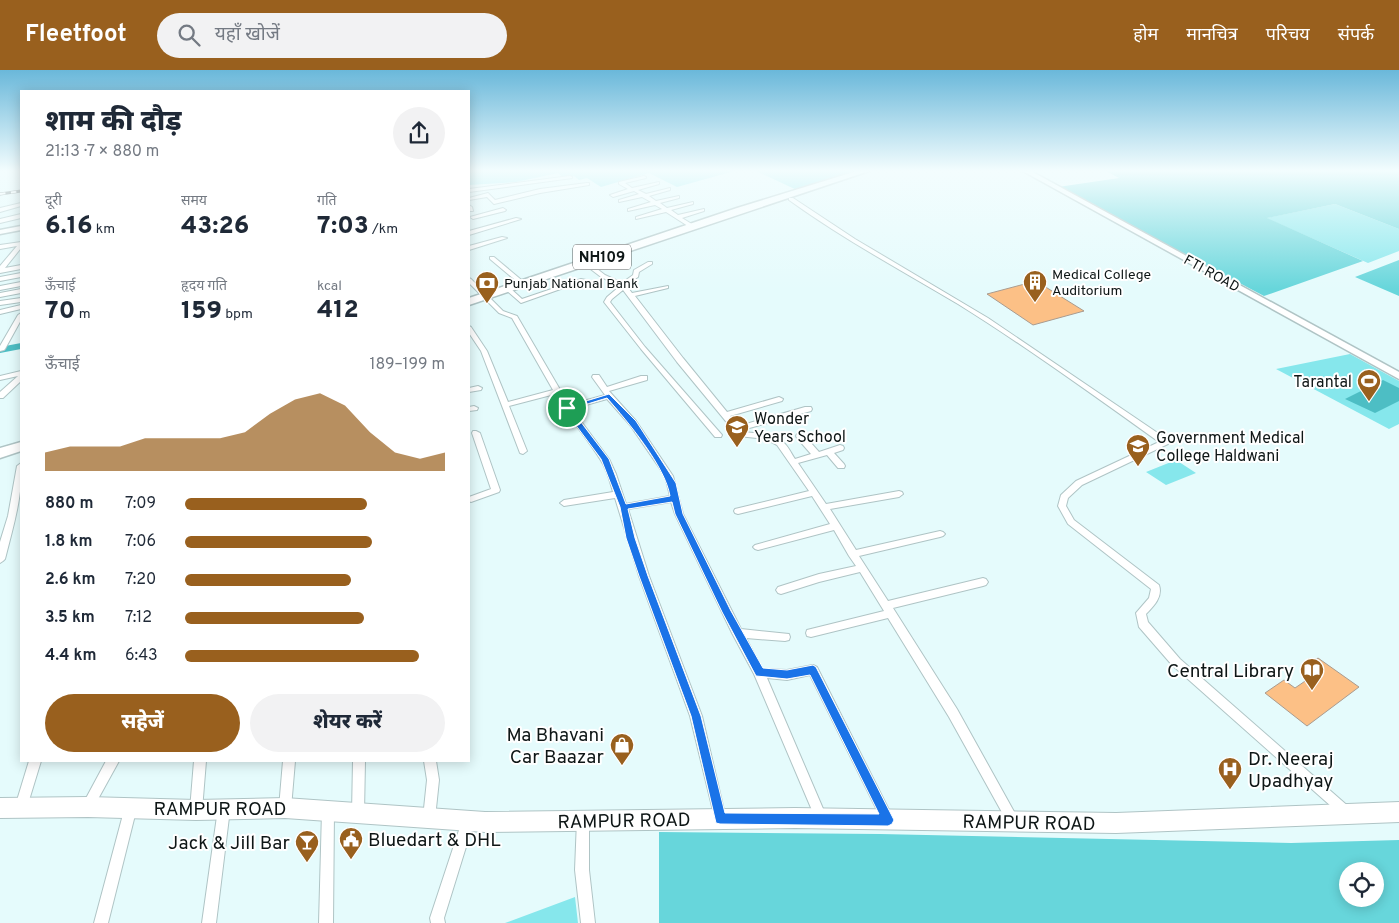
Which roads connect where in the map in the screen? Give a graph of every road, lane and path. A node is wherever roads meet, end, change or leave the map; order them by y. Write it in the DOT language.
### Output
graph roads {
  1 [pos="504,210"];
  2 [pos="667,210"];
  3 [pos="702,210"];
  4 [pos="756,210"];
  5 [pos="806,210"];
  6 [pos="1096,210"];
  7 [pos="471,212"];
  8 [pos="20,216"];
  9 [pos="678,217"];
  10 [pos="638,218"];
  11 [pos="518,219"];
  12 [pos="0,221"];
  13 [pos="693,227"];
  14 [pos="20,228"];
  15 [pos="487,228"];
  16 [pos="0,232"];
  17 [pos="470,233"];
  18 [pos="504,238"];
  19 [pos="20,244"];
  20 [pos="20,245"];
  21 [pos="0,247"];
  22 [pos="470,248"];
  23 [pos="20,254"];
  24 [pos="10,256"];
  25 [pos="0,257"];
  26 [pos="492,258"];
  27 [pos="20,261"];
  28 [pos="586,263"];
  29 [pos="650,263"];
  30 [pos="2,267"];
  31 [pos="20,267"];
  32 [pos="20,275"];
  33 [pos="0,279"];
  34 [pos="583,280"];
  35 [pos="470,281"];
  36 [pos="20,284"];
  37 [pos="523,284"];
  38 [pos="623,286"];
  39 [pos="666,287"];
  40 [pos="0,288"];
  41 [pos="508,289"];
  42 [pos="20,291"];
  43 [pos="0,295"];
  44 [pos="486,296"];
  45 [pos="631,296"];
  46 [pos="20,300"];
  47 [pos="470,302"];
  48 [pos="0,303"];
  49 [pos="20,307"];
  50 [pos="0,312"];
  51 [pos="18,324"];
  52 [pos="470,330"];
  53 [pos="10,333"];
  54 [pos="0,335"];
  55 [pos="2,349"];
  56 [pos="20,373"];
  57 [pos="1399,376"];
  58 [pos="596,377"];
  59 [pos="0,378"];
  60 [pos="20,378"];
  61 [pos="644,378"];
  62 [pos="478,388"];
  63 [pos="470,390"];
  64 [pos="557,391"];
  65 [pos="607,393"];
  66 [pos="0,396"];
  67 [pos="779,399"];
  68 [pos="505,405"];
  69 [pos="567,408"];
  70 [pos="808,409"];
  71 [pos="725,415"];
  72 [pos="738,429"];
  73 [pos="476,433"];
  74 [pos="718,435"];
  75 [pos="800,436"];
  76 [pos="20,446"];
  77 [pos="840,448"];
  78 [pos="523,451"];
  79 [pos="829,452"];
  80 [pos="0,453"];
  81 [pos="817,455"];
  82 [pos="793,462"];
  83 [pos="842,466"];
  84 [pos="20,472"];
  85 [pos="814,493"];
  86 [pos="619,494"];
  87 [pos="899,494"];
  88 [pos="470,497"];
  89 [pos="675,498"];
  90 [pos="564,503"];
  91 [pos="624,507"];
  92 [pos="824,508"];
  93 [pos="738,511"];
  94 [pos="836,526"];
  95 [pos="940,534"];
  96 [pos="758,547"];
  97 [pos="852,554"];
  98 [pos="0,559"];
  99 [pos="861,568"];
  100 [pos="984,582"];
  101 [pos="781,590"];
  102 [pos="887,610"];
  103 [pos="738,633"];
  104 [pos="811,633"];
  105 [pos="785,637"];
  106 [pos="760,672"];
  107 [pos="35,762"];
  108 [pos="112,762"];
  109 [pos="200,762"];
  110 [pos="289,762"];
  111 [pos="359,762"];
  112 [pos="430,762"];
  113 [pos="88,806"];
  114 [pos="20,807"];
  115 [pos="131,807"];
  116 [pos="0,808"];
  117 [pos="224,808"];
  118 [pos="285,808"];
  119 [pos="196,810"];
  120 [pos="328,811"];
  121 [pos="1399,812"];
  122 [pos="358,813"];
  123 [pos="1347,813"];
  124 [pos="429,818"];
  125 [pos="720,818"];
  126 [pos="821,818"];
  127 [pos="583,820"];
  128 [pos="888,820"];
  129 [pos="468,821"];
  130 [pos="1013,822"];
  131 [pos="100,923"];
  132 [pos="208,923"];
  133 [pos="326,923"];
  134 [pos="438,923"];
  135 [pos="588,923"];
  1 -- 7 [label="street"];
  2 -- 9 [label="street"];
  2 -- 10 [label="street"];
  3 -- 9 [label="street"];
  4 -- 13 [label="highway, NH109"];
  5 -- 123 [label="street"];
  6 -- 57 [label="main road, FTI ROAD"];
  7 -- 15 [label="street"];
  8 -- 12 [label="street"];
  9 -- 13 [label="street"];
  11 -- 15 [label="street"];
  13 -- 28 [label="highway, NH109"];
  14 -- 16 [label="street"];
  15 -- 17 [label="street"];
  18 -- 22 [label="street"];
  19 -- 21 [label="street"];
  20 -- 24 [label="street"];
  23 -- 24 [label="street"];
  24 -- 25 [label="street"];
  24 -- 30 [label="street"];
  26 -- 37 [label="street"];
  27 -- 30 [label="street"];
  28 -- 37 [label="highway, NH109"];
  28 -- 38 [label="street"];
  29 -- 38 [label="street"];
  30 -- 31 [label="street"];
  32 -- 33 [label="street"];
  34 -- 41 [label="street"];
  35 -- 44 [label="street"];
  36 -- 40 [label="street"];
  37 -- 41 [label="highway, NH109"];
  38 -- 45 [label="street"];
  38 -- 74 [label="street"];
  39 -- 45 [label="street"];
  41 -- 44 [label="highway, NH109"];
  42 -- 43 [label="street"];
  44 -- 47 [label="highway, NH109"];
  44 -- 64 [label="street"];
  45 -- 71 [label="street"];
  46 -- 48 [label="street"];
  49 -- 50 [label="street"];
  51 -- 53 [label="street"];
  52 -- 68 [label="street"];
  53 -- 54 [label="street"];
  53 -- 55 [label="street"];
  56 -- 59 [label="street"];
  58 -- 65 [label="street"];
  60 -- 66 [label="street"];
  61 -- 65 [label="street"];
  62 -- 63 [label="street"];
  64 -- 68 [label="street"];
  64 -- 69 [label="street"];
  65 -- 69 [label="street"];
  65 -- 89 [label="street"];
  67 -- 71 [label="street"];
  68 -- 78 [label="street"];
  69 -- 86 [label="street"];
  70 -- 72 [label="street"];
  71 -- 72 [label="street"];
  72 -- 82 [label="street"];
  73 -- 88 [label="street"];
  75 -- 81 [label="street"];
  76 -- 80 [label="highway"];
  77 -- 79 [label="street"];
  79 -- 81 [label="street"];
  79 -- 83 [label="street"];
  81 -- 82 [label="street"];
  82 -- 85 [label="street"];
  84 -- 98 [label="street"];
  85 -- 92 [label="street"];
  85 -- 93 [label="street"];
  86 -- 90 [label="street"];
  86 -- 91 [label="street"];
  87 -- 92 [label="street"];
  89 -- 91 [label="street"];
  89 -- 103 [label="street"];
  91 -- 125 [label="street"];
  92 -- 94 [label="street"];
  94 -- 96 [label="street"];
  94 -- 97 [label="street"];
  95 -- 97 [label="street"];
  97 -- 99 [label="street"];
  99 -- 101 [label="street"];
  99 -- 102 [label="street"];
  100 -- 102 [label="street"];
  102 -- 104 [label="street"];
  102 -- 130 [label="street"];
  103 -- 105 [label="street"];
  103 -- 106 [label="street"];
  106 -- 126 [label="street"];
  106 -- 128 [label="street"];
  107 -- 114 [label="street"];
  108 -- 113 [label="street"];
  109 -- 119 [label="street"];
  110 -- 118 [label="street"];
  111 -- 122 [label="street"];
  112 -- 124 [label="street"];
  113 -- 114 [label="main road, RAMPUR ROAD"];
  113 -- 115 [label="main road, RAMPUR ROAD"];
  114 -- 116 [label="main road, RAMPUR ROAD"];
  115 -- 119 [label="main road, RAMPUR ROAD"];
  115 -- 131 [label="street"];
  117 -- 118 [label="main road, RAMPUR ROAD"];
  117 -- 119 [label="main road, RAMPUR ROAD"];
  117 -- 132 [label="street"];
  118 -- 120 [label="main road, RAMPUR ROAD"];
  120 -- 122 [label="main road, RAMPUR ROAD"];
  120 -- 133 [label="street"];
  121 -- 123 [label="main road, RAMPUR ROAD"];
  122 -- 124 [label="main road, RAMPUR ROAD"];
  123 -- 130 [label="main road, RAMPUR ROAD"];
  124 -- 129 [label="main road, RAMPUR ROAD"];
  125 -- 126 [label="main road, RAMPUR ROAD"];
  125 -- 127 [label="main road, RAMPUR ROAD"];
  126 -- 128 [label="main road, RAMPUR ROAD"];
  127 -- 129 [label="main road, RAMPUR ROAD"];
  127 -- 135 [label="street"];
  128 -- 130 [label="main road, RAMPUR ROAD"];
  129 -- 134 [label="street"];
}
